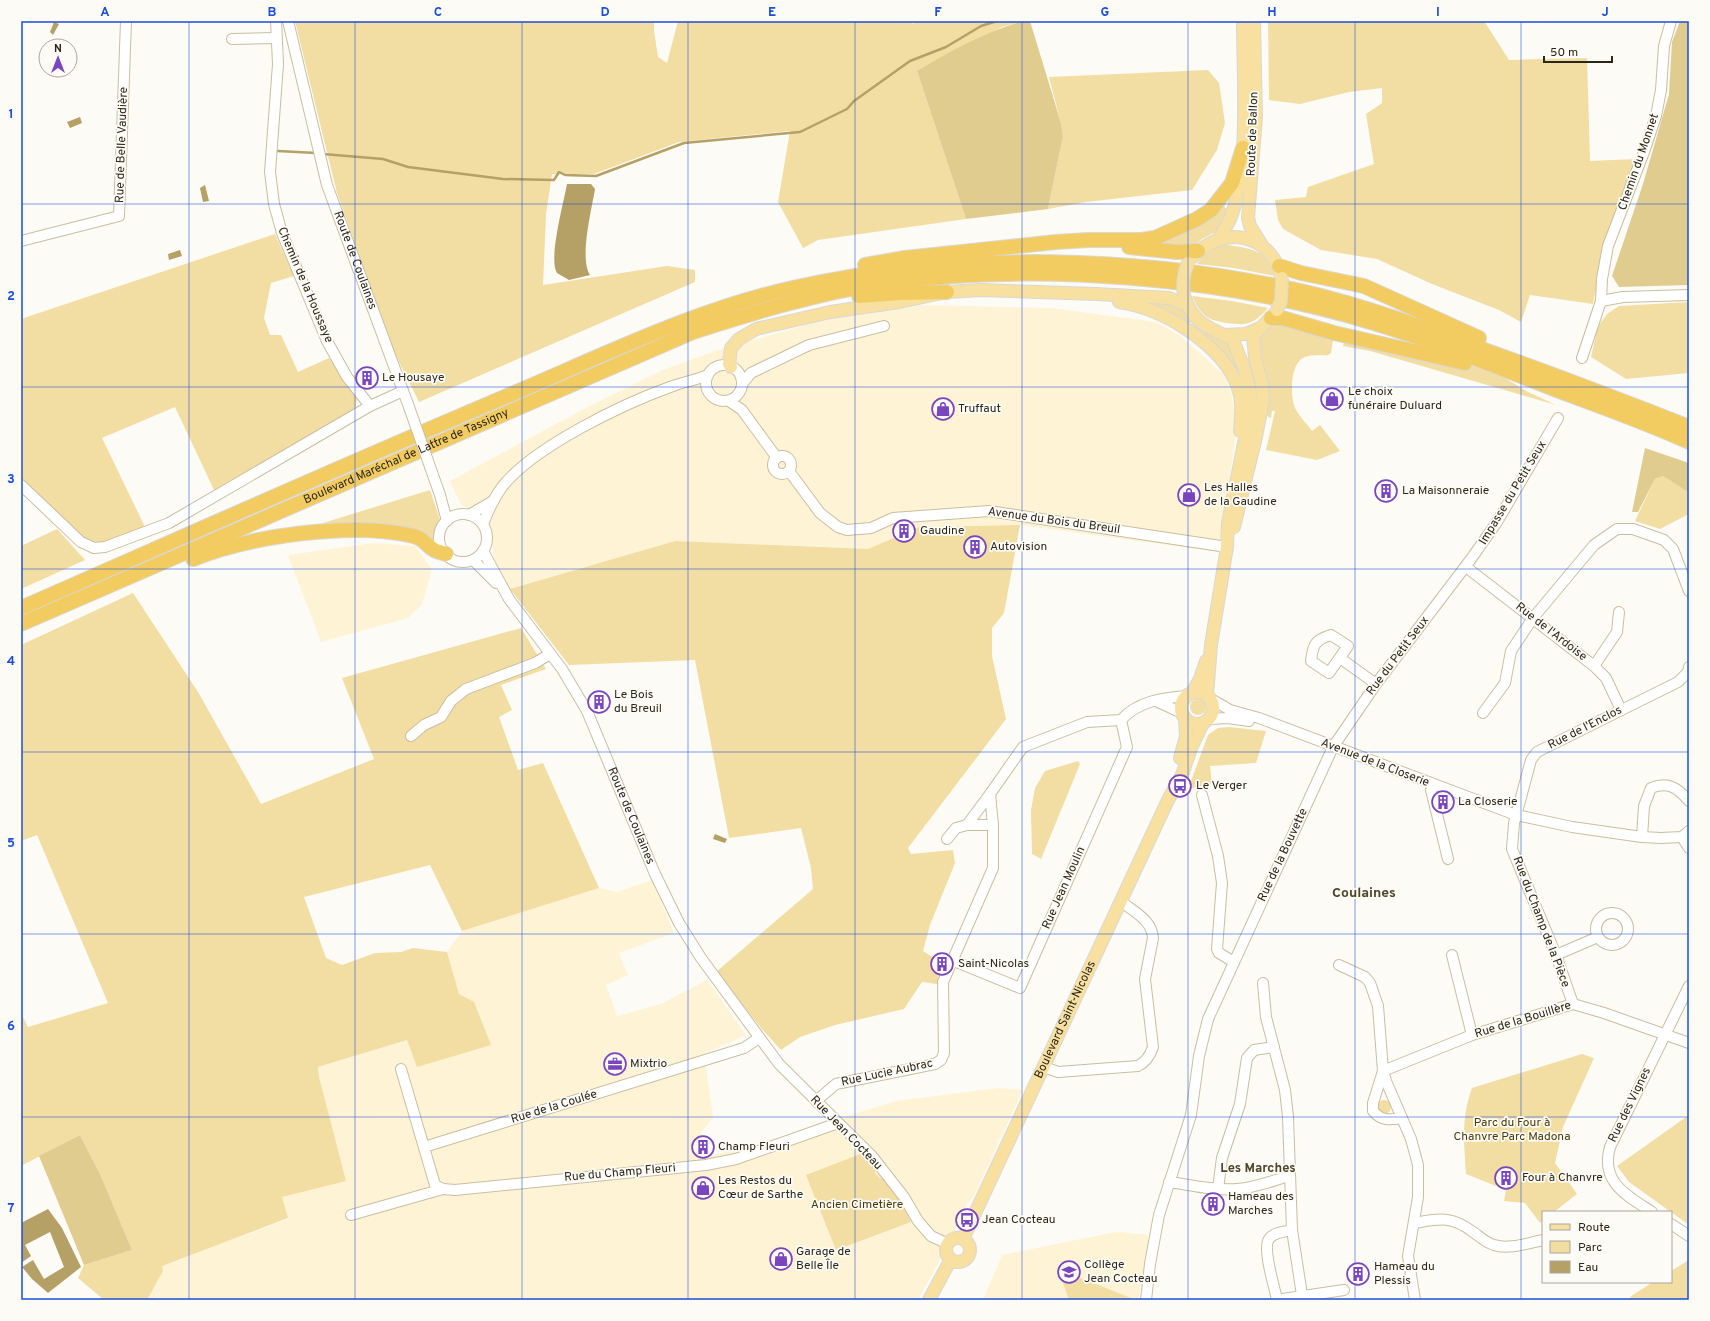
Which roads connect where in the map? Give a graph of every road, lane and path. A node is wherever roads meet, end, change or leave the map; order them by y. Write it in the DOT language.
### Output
graph roads {
  1 [pos="126,21"];
  2 [pos="276,21"];
  3 [pos="288,21"];
  4 [pos="1243,21"];
  5 [pos="1254,21"];
  6 [pos="1671,21"];
  7 [pos="277,38"];
  8 [pos="232,39"];
  9 [pos="1243,148"];
  10 [pos="1219,238"];
  11 [pos="21,241"];
  12 [pos="1073,242"];
  13 [pos="1261,244"];
  14 [pos="1198,251"];
  15 [pos="1281,272"];
  16 [pos="947,292"];
  17 [pos="1097,294"];
  18 [pos="794,295"];
  19 [pos="1689,295"];
  20 [pos="1186,300"];
  21 [pos="1601,301"];
  22 [pos="1274,314"];
  23 [pos="884,326"];
  24 [pos="1260,328"];
  25 [pos="1224,335"];
  26 [pos="1582,358"];
  27 [pos="734,369"];
  28 [pos="1546,372"];
  29 [pos="751,373"];
  30 [pos="1514,373"];
  31 [pos="708,375"];
  32 [pos="693,381"];
  33 [pos="742,384"];
  34 [pos="403,390"];
  35 [pos="707,390"];
  36 [pos="738,394"];
  37 [pos="729,401"];
  38 [pos="370,406"];
  39 [pos="742,410"];
  40 [pos="1558,418"];
  41 [pos="1689,427"];
  42 [pos="1689,442"];
  43 [pos="21,485"];
  44 [pos="1234,492"];
  45 [pos="440,495"];
  46 [pos="493,501"];
  47 [pos="469,515"];
  48 [pos="457,516"];
  49 [pos="447,522"];
  50 [pos="483,524"];
  51 [pos="1227,547"];
  52 [pos="483,551"];
  53 [pos="446,554"];
  54 [pos="473,560"];
  55 [pos="1466,567"];
  56 [pos="1689,590"];
  57 [pos="506,593"];
  58 [pos="21,608"];
  59 [pos="59,608"];
  60 [pos="1619,612"];
  61 [pos="1533,618"];
  62 [pos="21,624"];
  63 [pos="1211,645"];
  64 [pos="550,654"];
  65 [pos="1340,658"];
  66 [pos="1594,666"];
  67 [pos="1689,667"];
  68 [pos="1376,684"];
  69 [pos="1189,694"];
  70 [pos="1209,697"];
  71 [pos="1156,701"];
  72 [pos="1621,710"];
  73 [pos="1483,713"];
  74 [pos="1183,715"];
  75 [pos="1121,720"];
  76 [pos="1206,721"];
  77 [pos="1273,723"];
  78 [pos="411,736"];
  79 [pos="1333,747"];
  80 [pos="1433,785"];
  81 [pos="990,794"];
  82 [pos="1202,795"];
  83 [pos="1168,800"];
  84 [pos="1689,801"];
  85 [pos="1516,815"];
  86 [pos="966,825"];
  87 [pos="993,825"];
  88 [pos="1685,834"];
  89 [pos="1642,837"];
  90 [pos="947,839"];
  91 [pos="1689,848"];
  92 [pos="1448,859"];
  93 [pos="1122,902"];
  94 [pos="1598,937"];
  95 [pos="1452,955"];
  96 [pos="1556,955"];
  97 [pos="954,961"];
  98 [pos="1234,962"];
  99 [pos="1339,965"];
  100 [pos="1263,983"];
  101 [pos="1689,986"];
  102 [pos="1573,1004"];
  103 [pos="1665,1034"];
  104 [pos="1472,1035"];
  105 [pos="759,1038"];
  106 [pos="1689,1043"];
  107 [pos="1274,1046"];
  108 [pos="1044,1067"];
  109 [pos="401,1069"];
  110 [pos="1383,1071"];
  111 [pos="816,1102"];
  112 [pos="1402,1118"];
  113 [pos="838,1123"];
  114 [pos="424,1147"];
  115 [pos="1289,1176"];
  116 [pos="1169,1182"];
  117 [pos="443,1189"];
  118 [pos="1218,1189"];
  119 [pos="1650,1211"];
  120 [pos="351,1215"];
  121 [pos="1414,1223"];
  122 [pos="1672,1225"];
  123 [pos="1292,1230"];
  124 [pos="1689,1236"];
  125 [pos="963,1239"];
  126 [pos="1542,1240"];
  127 [pos="948,1244"];
  128 [pos="951,1259"];
  129 [pos="1344,1290"];
  130 [pos="1302,1295"];
  131 [pos="929,1300"];
  132 [pos="1146,1300"];
  133 [pos="1277,1300"];
  134 [pos="1415,1300"];
  1 -- 11 [label="street, Rue de Belle Vaudière"];
  2 -- 7 [label="street, Chemin de la Houssaye"];
  3 -- 34 [label="street, Route de Coulaines"];
  4 -- 9 [label="main road, Route de Ballon"];
  5 -- 13 [label="main road, Route de Ballon"];
  6 -- 21 [label="street, Chemin du Monnet"];
  7 -- 8 [label="street"];
  7 -- 38 [label="street, Chemin de la Houssaye"];
  9 -- 10 [label="main road, Route de Ballon"];
  9 -- 12 [label="highway"];
  10 -- 13 [label="main road"];
  10 -- 14 [label="main road"];
  12 -- 14 [label="highway"];
  12 -- 18 [label="highway"];
  13 -- 15 [label="main road"];
  14 -- 20 [label="main road, bridge"];
  15 -- 22 [label="main road, bridge"];
  15 -- 28 [label="highway"];
  16 -- 17 [label="main road"];
  16 -- 18 [label="highway"];
  16 -- 27 [label="main road"];
  17 -- 20 [label="main road"];
  17 -- 44 [label="main road"];
  18 -- 28 [label="highway"];
  18 -- 30 [label="highway"];
  18 -- 58 [label="highway, Boulevard Maréchal de Lattre de Tassigny"];
  18 -- 59 [label="highway, Boulevard Maréchal de Lattre de Tassigny"];
  19 -- 21 [label="street"];
  20 -- 25 [label="main road"];
  21 -- 26 [label="street, Chemin du Monnet"];
  22 -- 24 [label="main road"];
  22 -- 30 [label="highway"];
  23 -- 29 [label="street"];
  24 -- 25 [label="main road"];
  24 -- 51 [label="main road"];
  25 -- 44 [label="main road"];
  27 -- 29 [label="street"];
  27 -- 31 [label="street"];
  27 -- 33 [label="street"];
  28 -- 41 [label="highway"];
  29 -- 33 [label="street"];
  30 -- 42 [label="highway"];
  31 -- 32 [label="street"];
  31 -- 35 [label="street"];
  32 -- 35 [label="street"];
  32 -- 46 [label="street"];
  33 -- 36 [label="street"];
  34 -- 38 [label="street"];
  34 -- 45 [label="street, Route de Coulaines, bridge"];
  35 -- 37 [label="street"];
  36 -- 37 [label="street"];
  36 -- 39 [label="street"];
  37 -- 39 [label="street"];
  38 -- 43 [label="street"];
  39 -- 51 [label="street, Avenue du Bois du Breuil"];
  40 -- 55 [label="street, Impasse du Petit Seux"];
  44 -- 51 [label="main road"];
  45 -- 48 [label="street, Route de Coulaines"];
  45 -- 49 [label="street, Route de Coulaines"];
  46 -- 47 [label="street"];
  46 -- 50 [label="street"];
  47 -- 48 [label="street"];
  47 -- 50 [label="street"];
  48 -- 49 [label="street"];
  49 -- 53 [label="street"];
  50 -- 52 [label="street"];
  51 -- 63 [label="main road"];
  52 -- 54 [label="street"];
  52 -- 57 [label="street, Route de Coulaines"];
  53 -- 54 [label="street"];
  53 -- 59 [label="highway"];
  54 -- 57 [label="street, Route de Coulaines"];
  55 -- 61 [label="street, Rue de l'Ardoise"];
  55 -- 68 [label="street, Rue du Petit Seux"];
  56 -- 61 [label="street"];
  57 -- 64 [label="street, Route de Coulaines"];
  59 -- 62 [label="highway, Boulevard Maréchal de Lattre de Tassigny"];
  60 -- 66 [label="street"];
  61 -- 66 [label="street, Rue de l'Ardoise"];
  61 -- 73 [label="street"];
  63 -- 69 [label="main road"];
  63 -- 70 [label="main road"];
  64 -- 78 [label="street"];
  64 -- 105 [label="street, Route de Coulaines"];
  65 -- 68 [label="street"];
  66 -- 72 [label="street, Rue de l'Ardoise"];
  67 -- 72 [label="street, Rue de l'Enclos"];
  68 -- 79 [label="street, Rue du Petit Seux"];
  69 -- 70 [label="main road"];
  69 -- 71 [label="street"];
  69 -- 74 [label="main road"];
  70 -- 76 [label="main road"];
  70 -- 77 [label="street, Avenue de la Closerie"];
  71 -- 74 [label="street"];
  71 -- 75 [label="street"];
  72 -- 85 [label="street, Rue de l'Enclos"];
  74 -- 76 [label="main road"];
  74 -- 83 [label="main road, Boulevard Saint-Nicolas"];
  75 -- 81 [label="street"];
  75 -- 97 [label="street, Rue Jean Moulin"];
  76 -- 77 [label="street, Avenue de la Closerie"];
  76 -- 83 [label="main road, Boulevard Saint-Nicolas"];
  77 -- 79 [label="street, Avenue de la Closerie"];
  79 -- 80 [label="street, Avenue de la Closerie"];
  79 -- 98 [label="street, Rue de la Bouvette"];
  80 -- 85 [label="street, Avenue de la Closerie"];
  80 -- 92 [label="street"];
  81 -- 86 [label="street"];
  81 -- 87 [label="street, Rue Lucie Aubrac"];
  82 -- 98 [label="street"];
  83 -- 93 [label="main road, Boulevard Saint-Nicolas"];
  84 -- 89 [label="street"];
  85 -- 89 [label="street, Avenue de la Closerie"];
  85 -- 96 [label="street, Rue du Champ de la Pièce"];
  86 -- 87 [label="street"];
  86 -- 90 [label="street"];
  87 -- 97 [label="street, Rue Lucie Aubrac"];
  88 -- 89 [label="street, Avenue de la Closerie"];
  88 -- 91 [label="street"];
  93 -- 108 [label="main road, Boulevard Saint-Nicolas"];
  93 -- 108 [label="street"];
  94 -- 96 [label="street"];
  95 -- 104 [label="street"];
  96 -- 102 [label="street, Rue du Champ de la Pièce"];
  97 -- 111 [label="street, Rue Lucie Aubrac"];
  98 -- 116 [label="street, Rue de la Bouvette"];
  99 -- 110 [label="street"];
  100 -- 107 [label="street"];
  101 -- 103 [label="street, Rue des Vignes"];
  102 -- 103 [label="street, Rue de la Bouillère"];
  102 -- 104 [label="street, Rue de la Bouillère"];
  103 -- 106 [label="street, Rue de la Bouillère"];
  103 -- 119 [label="street, Rue des Vignes"];
  104 -- 110 [label="street, Rue de la Bouillère"];
  105 -- 111 [label="street, Rue Jean Cocteau"];
  105 -- 114 [label="street, Rue de la Coulée"];
  107 -- 115 [label="street"];
  107 -- 118 [label="street"];
  108 -- 125 [label="main road, Boulevard Saint-Nicolas"];
  109 -- 114 [label="street"];
  110 -- 112 [label="street"];
  110 -- 112 [label="street"];
  111 -- 113 [label="street, Rue Jean Cocteau"];
  112 -- 121 [label="street"];
  113 -- 117 [label="street, Rue du Champ Fleuri"];
  113 -- 127 [label="street, Rue Jean Cocteau"];
  114 -- 117 [label="street"];
  115 -- 118 [label="street"];
  115 -- 123 [label="street"];
  116 -- 118 [label="street"];
  116 -- 132 [label="street, Rue de la Bouvette"];
  117 -- 120 [label="street, Rue du Champ Fleuri"];
  121 -- 126 [label="street"];
  121 -- 134 [label="street"];
  122 -- 124 [label="street"];
  123 -- 130 [label="street"];
  123 -- 133 [label="street"];
  125 -- 127 [label="main road"];
  125 -- 128 [label="main road"];
  127 -- 128 [label="main road"];
  128 -- 131 [label="main road"];
  129 -- 130 [label="street"];
  130 -- 133 [label="street"];
}
